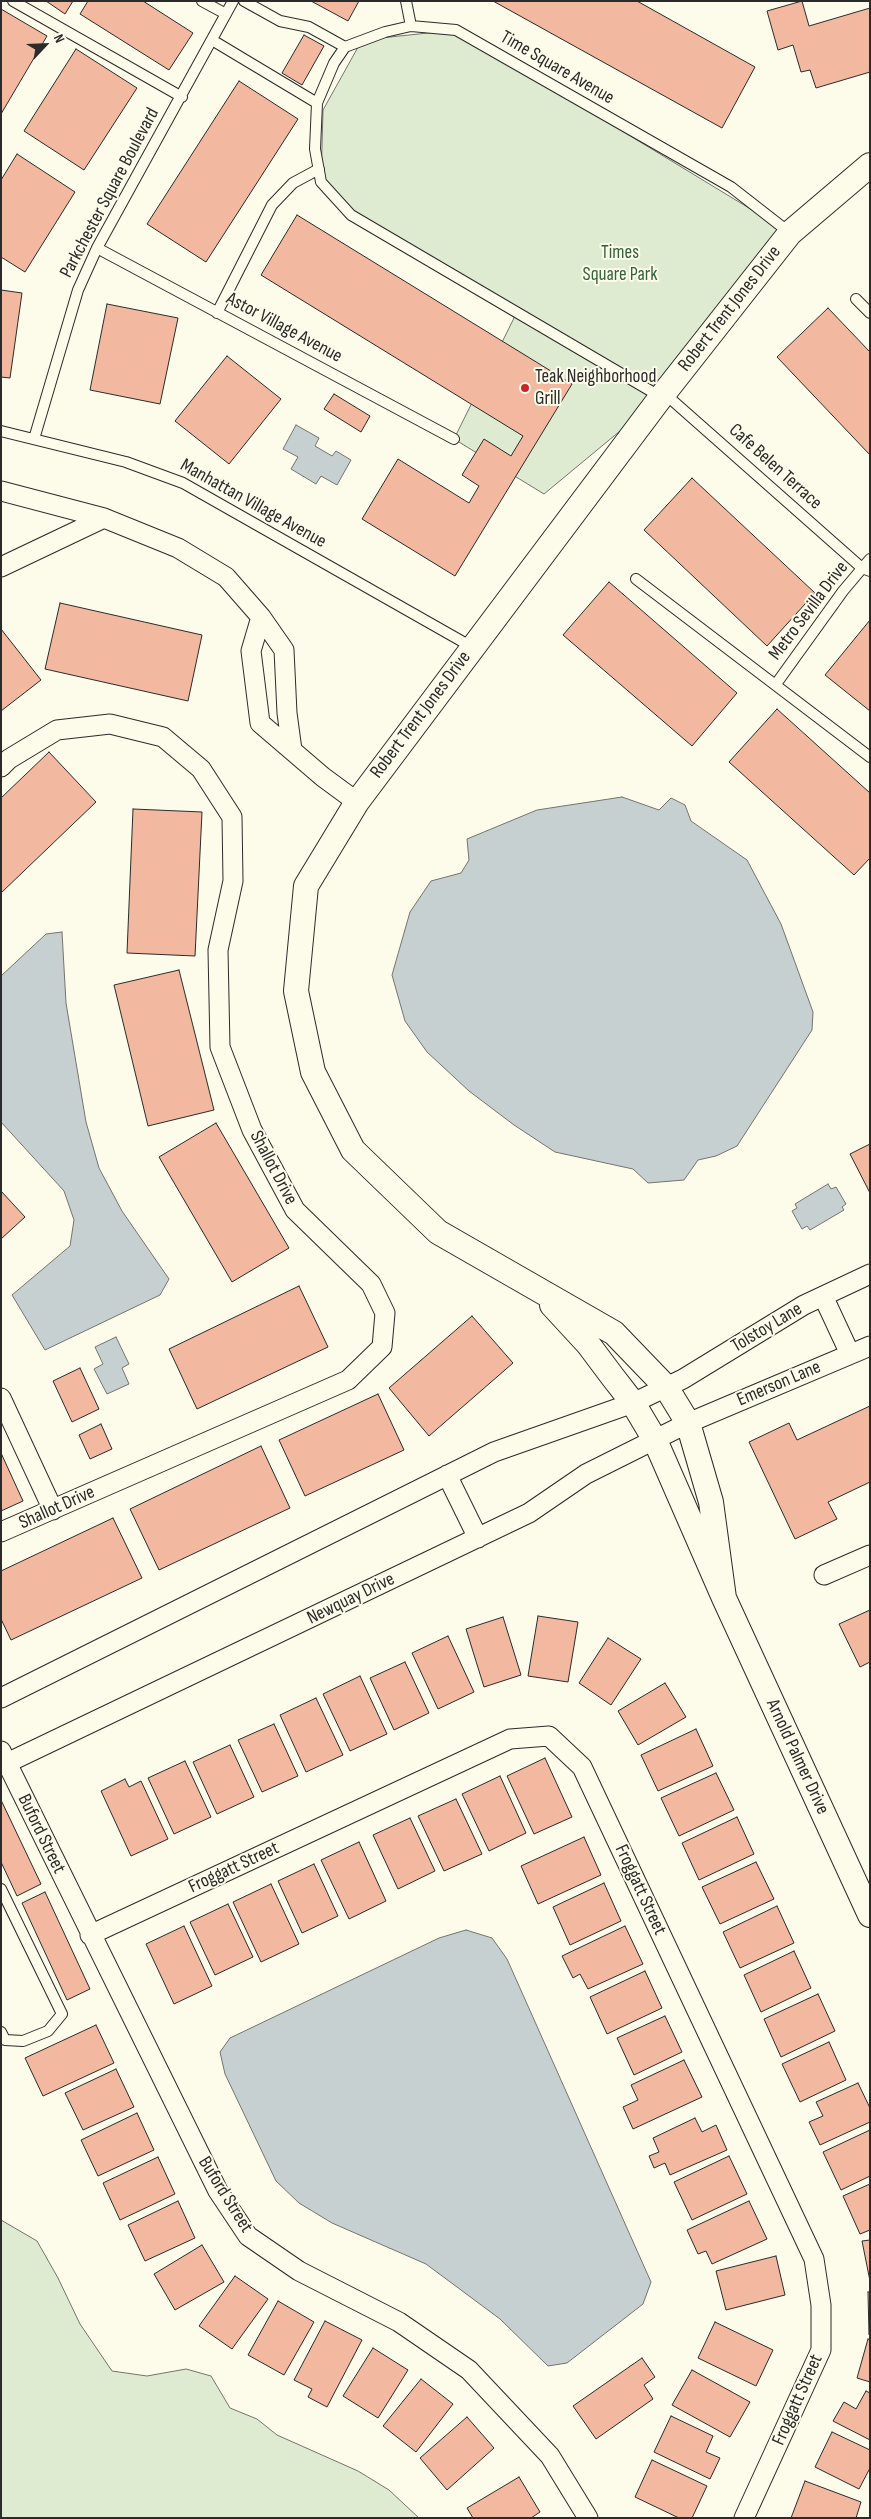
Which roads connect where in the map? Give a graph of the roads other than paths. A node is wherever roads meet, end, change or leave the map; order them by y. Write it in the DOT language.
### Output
graph roads {
  1 [pos="13,1"];
  2 [pos="202,1"];
  3 [pos="233,1"];
  4 [pos="244,1"];
  5 [pos="406,1"];
  6 [pos="226,14"];
  7 [pos="411,26"];
  8 [pos="212,40"];
  9 [pos="345,48"];
  10 [pos="182,97"];
  11 [pos="317,103"];
  12 [pos="870,165"];
  13 [pos="319,169"];
  14 [pos="790,233"];
  15 [pos="96,248"];
  16 [pos="856,299"];
  17 [pos="217,313"];
  18 [pos="870,313"];
  19 [pos="662,395"];
  20 [pos="1,431"];
  21 [pos="454,439"];
  22 [pos="34,440"];
  23 [pos="1,491"];
  24 [pos="104,518"];
  25 [pos="870,559"];
  26 [pos="1,567"];
  27 [pos="866,570"];
  28 [pos="636,579"];
  29 [pos="261,617"];
  30 [pos="472,647"];
  31 [pos="285,675"];
  32 [pos="253,678"];
  33 [pos="776,684"];
  34 [pos="292,750"];
  35 [pos="870,756"];
  36 [pos="1,766"];
  37 [pos="357,802"];
  38 [pos="870,1274"];
  39 [pos="535,1287"];
  40 [pos="822,1296"];
  41 [pos="870,1346"];
  42 [pos="850,1354"];
  43 [pos="666,1387"];
  44 [pos="1,1398"];
  45 [pos="633,1403"];
  46 [pos="688,1423"];
  47 [pos="655,1440"];
  48 [pos="447,1475"];
  49 [pos="53,1510"];
  50 [pos="1,1532"];
  51 [pos="478,1538"];
  52 [pos="870,1555"];
  53 [pos="824,1575"];
  54 [pos="724,1598"];
  55 [pos="1,1698"];
  56 [pos="3,1760"];
  57 [pos="1,1889"];
  58 [pos="870,1915"];
  59 [pos="90,1935"];
  60 [pos="1,2032"];
  61 [pos="588,2518"];
  62 [pos="744,2518"];
  1 -- 10 [label="lane"];
  2 -- 6 [label="lane"];
  3 -- 6 [label="lane, Parkchester Square Boulevard"];
  4 -- 9 [label="lane"];
  5 -- 7 [label="lane"];
  6 -- 8 [label="lane, Parkchester Square Boulevard"];
  7 -- 9 [label="lane, Time Square Avenue"];
  7 -- 14 [label="lane, Time Square Avenue"];
  8 -- 10 [label="lane, Parkchester Square Boulevard"];
  8 -- 11 [label="lane"];
  9 -- 11 [label="lane"];
  10 -- 15 [label="lane, Parkchester Square Boulevard"];
  11 -- 13 [label="lane"];
  12 -- 14 [label="street, Robert Trent Jones Drive"];
  13 -- 17 [label="lane"];
  13 -- 19 [label="lane"];
  14 -- 19 [label="street, Robert Trent Jones Drive"];
  15 -- 17 [label="lane, Astor Village Avenue"];
  15 -- 22 [label="lane, Parkchester Square Boulevard"];
  16 -- 18 [label="lane"];
  17 -- 21 [label="lane, Astor Village Avenue"];
  19 -- 27 [label="lane, Cafe Belen Terrace"];
  19 -- 30 [label="street, Robert Trent Jones Drive"];
  20 -- 22 [label="lane, Manhattan Village Avenue"];
  22 -- 30 [label="lane, Manhattan Village Avenue"];
  23 -- 24 [label="street"];
  24 -- 26 [label="street"];
  24 -- 29 [label="street"];
  25 -- 27 [label="lane, Metro Sevilla Drive"];
  27 -- 33 [label="lane, Metro Sevilla Drive"];
  28 -- 33 [label="lane"];
  29 -- 31 [label="street"];
  29 -- 32 [label="street"];
  30 -- 37 [label="street, Robert Trent Jones Drive"];
  31 -- 32 [label="street"];
  31 -- 34 [label="street"];
  32 -- 34 [label="street"];
  33 -- 35 [label="lane"];
  34 -- 37 [label="street"];
  36 -- 49 [label="street, Shallot Drive"];
  37 -- 39 [label="street, Robert Trent Jones Drive"];
  38 -- 40 [label="street, Tolstoy Lane"];
  39 -- 43 [label="street, Robert Trent Jones Drive"];
  39 -- 45 [label="street, Robert Trent Jones Drive"];
  40 -- 42 [label="street"];
  40 -- 43 [label="street, Tolstoy Lane"];
  41 -- 42 [label="street, Emerson Lane"];
  42 -- 46 [label="street, Emerson Lane"];
  43 -- 45 [label="street"];
  43 -- 46 [label="street, Robert Trent Jones Drive"];
  44 -- 49 [label="street"];
  45 -- 47 [label="street, Arnold Palmer Drive"];
  45 -- 48 [label="street"];
  46 -- 47 [label="street, Newquay Drive"];
  46 -- 54 [label="street, Arnold Palmer Drive"];
  47 -- 51 [label="street, Newquay Drive"];
  47 -- 54 [label="street, Arnold Palmer Drive"];
  48 -- 51 [label="street"];
  48 -- 55 [label="street"];
  49 -- 50 [label="street, Shallot Drive"];
  51 -- 56 [label="street, Newquay Drive"];
  52 -- 53 [label="street"];
  54 -- 58 [label="street, Arnold Palmer Drive"];
  56 -- 59 [label="street, Buford Street"];
  57 -- 60 [label="lane"];
  59 -- 61 [label="street, Buford Street"];
  59 -- 62 [label="street, Froggatt Street"];
}
